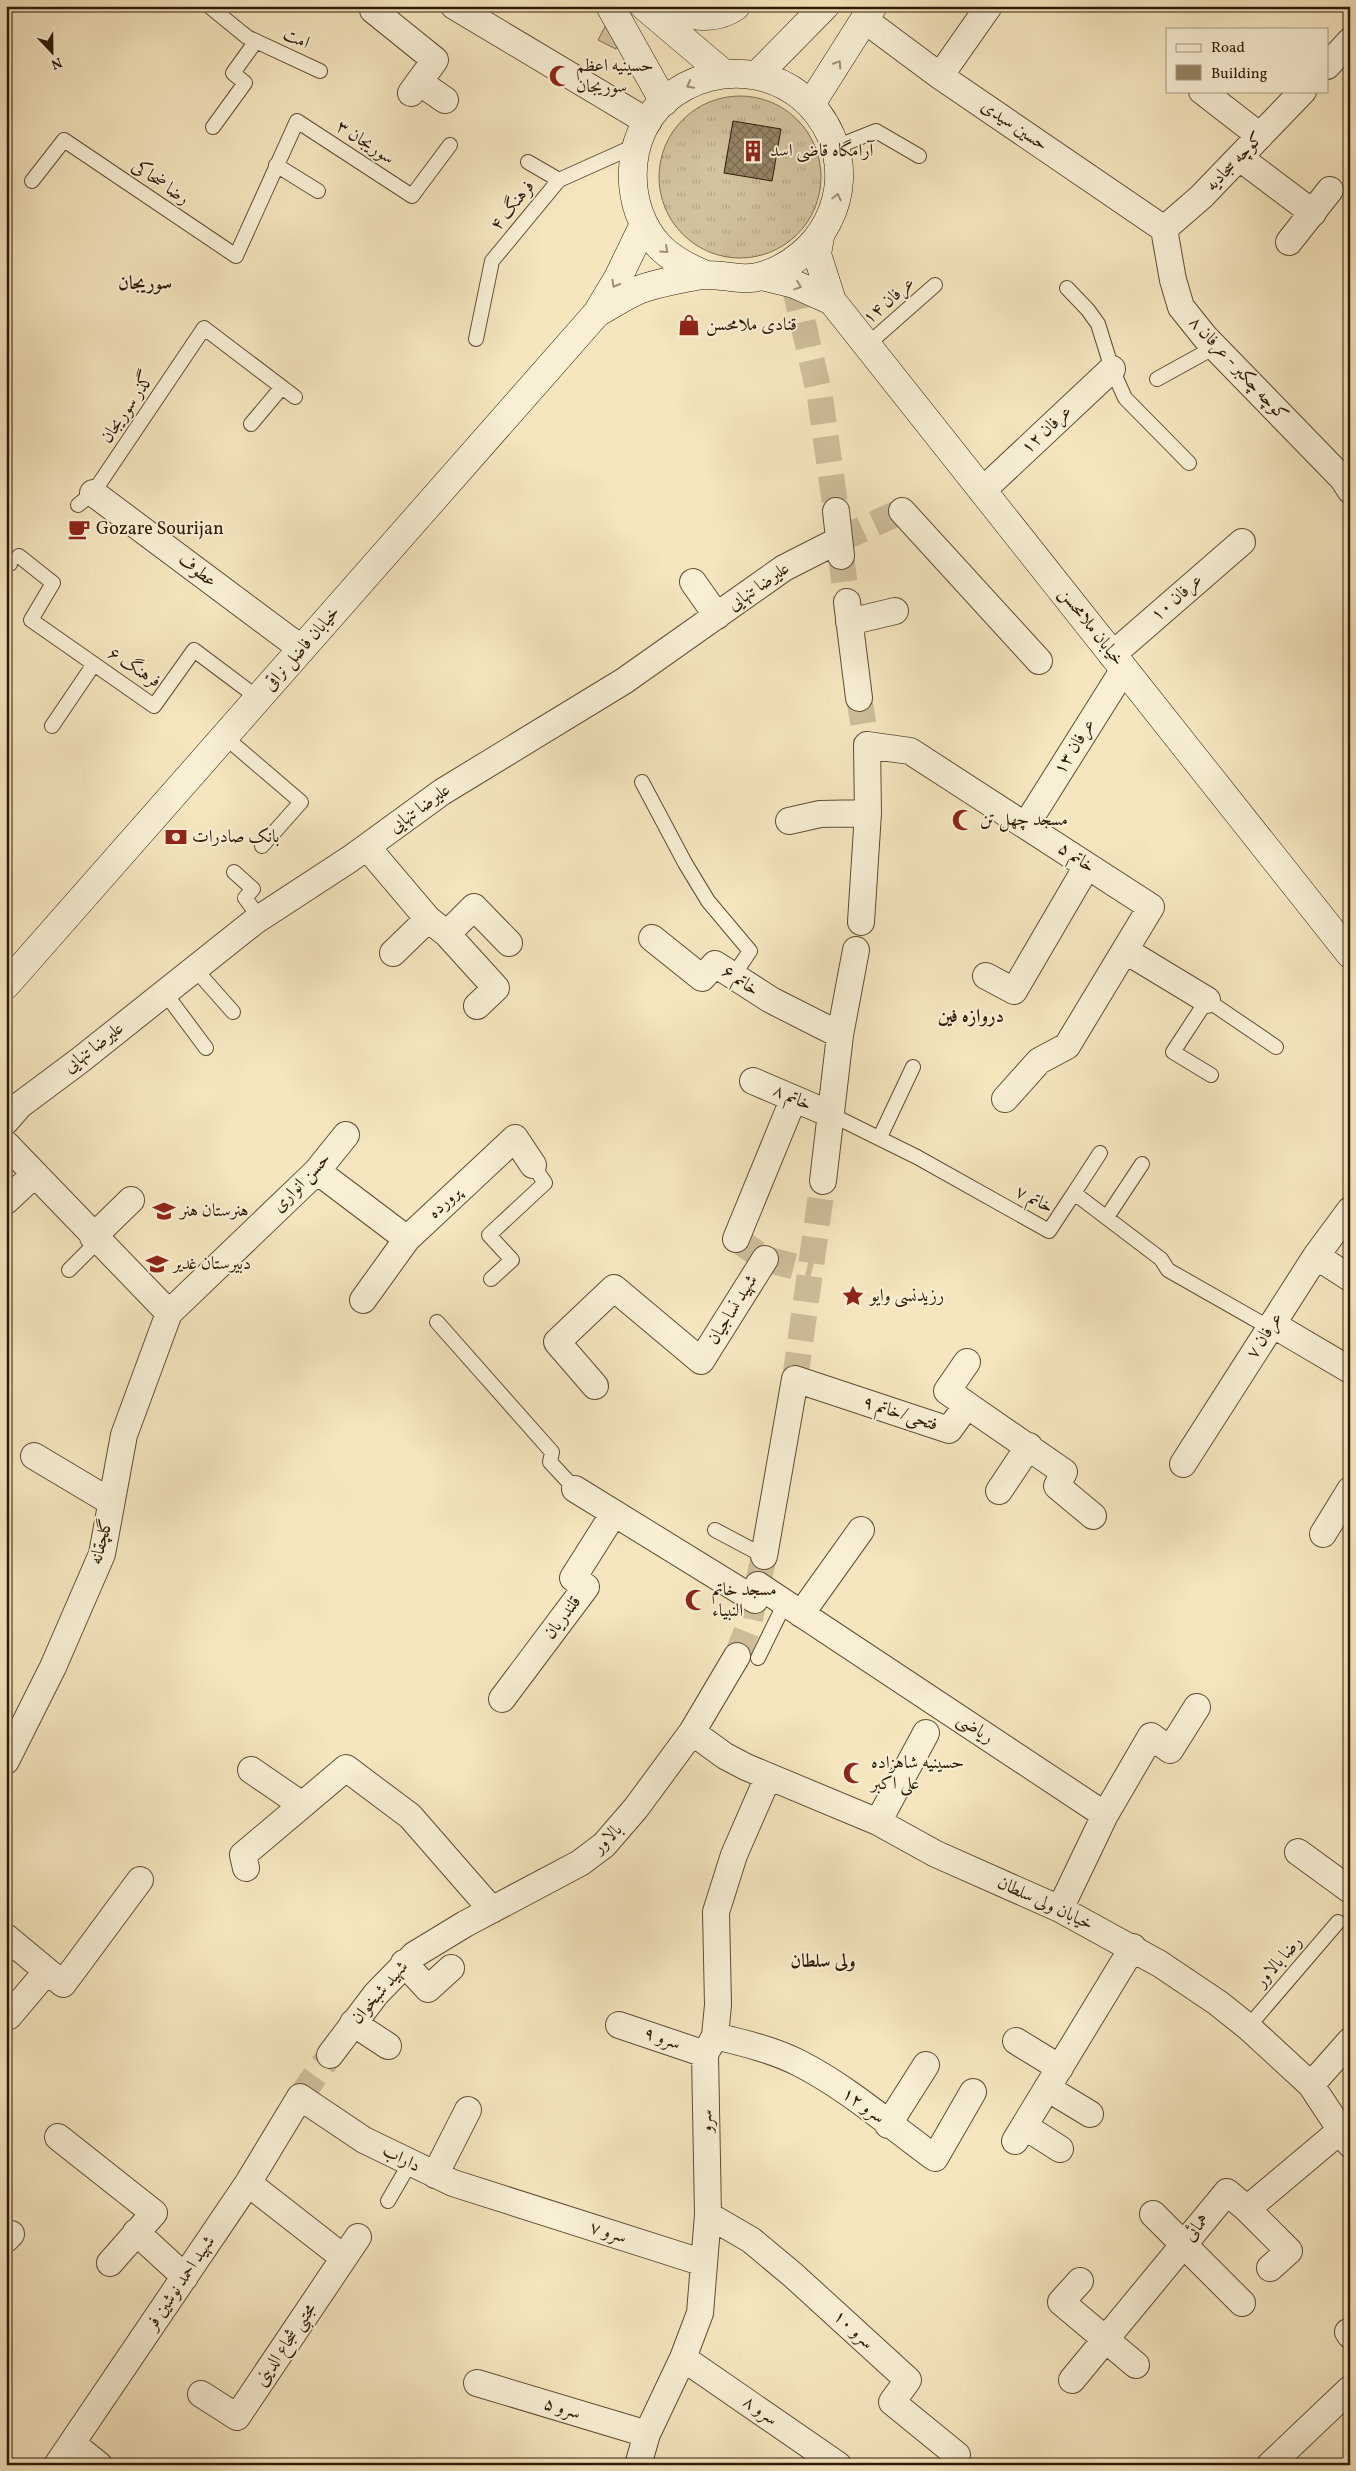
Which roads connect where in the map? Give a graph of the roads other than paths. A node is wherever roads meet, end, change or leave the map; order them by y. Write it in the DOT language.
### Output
graph roads {
  1 [pos="208,6"];
  2 [pos="454,6"];
  3 [pos="610,6"];
  4 [pos="644,6"];
  5 [pos="649,6"];
  6 [pos="736,6"];
  7 [pos="989,6"];
  8 [pos="375,8"];
  9 [pos="819,9"];
  10 [pos="869,13"];
  11 [pos="256,41"];
  12 [pos="320,71"];
  13 [pos="723,73"];
  14 [pos="757,74"];
  15 [pos="940,76"];
  16 [pos="1203,92"];
  17 [pos="1302,92"];
  18 [pos="445,100"];
  19 [pos="812,104"];
  20 [pos="650,123"];
  21 [pos="212,127"];
  22 [pos="1260,136"];
  23 [pos="450,145"];
  24 [pos="836,147"];
  25 [pos="919,156"];
  26 [pos="1240,158"];
  27 [pos="528,162"];
  28 [pos="276,165"];
  29 [pos="559,180"];
  30 [pos="32,181"];
  31 [pos="1330,190"];
  32 [pos="318,191"];
  33 [pos="1313,213"];
  34 [pos="644,224"];
  35 [pos="1164,229"];
  36 [pos="820,237"];
  37 [pos="1289,242"];
  38 [pos="706,275"];
  39 [pos="762,276"];
  40 [pos="935,286"];
  41 [pos="1067,288"];
  42 [pos="832,301"];
  43 [pos="597,313"];
  44 [pos="476,339"];
  45 [pos="867,345"];
  46 [pos="1215,347"];
  47 [pos="1112,369"];
  48 [pos="1157,379"];
  49 [pos="282,387"];
  50 [pos="295,397"];
  51 [pos="251,424"];
  52 [pos="1190,463"];
  53 [pos="1348,481"];
  54 [pos="982,491"];
  55 [pos="85,499"];
  56 [pos="836,511"];
  57 [pos="902,511"];
  58 [pos="1242,542"];
  59 [pos="11,561"];
  60 [pos="693,582"];
  61 [pos="895,611"];
  62 [pos="717,616"];
  63 [pos="302,648"];
  64 [pos="1039,661"];
  65 [pos="1118,662"];
  66 [pos="94,664"];
  67 [pos="258,698"];
  68 [pos="859,698"];
  69 [pos="52,726"];
  70 [pos="225,737"];
  71 [pos="642,782"];
  72 [pos="868,813"];
  73 [pos="790,821"];
  74 [pos="1026,825"];
  75 [pos="262,846"];
  76 [pos="367,847"];
  77 [pos="1087,866"];
  78 [pos="234,872"];
  79 [pos="260,918"];
  80 [pos="861,922"];
  81 [pos="437,927"];
  82 [pos="652,938"];
  83 [pos="509,943"];
  84 [pos="856,950"];
  85 [pos="1126,951"];
  86 [pos="393,954"];
  87 [pos="1350,954"];
  88 [pos="195,969"];
  89 [pos="732,976"];
  90 [pos="986,976"];
  91 [pos="6,985"];
  92 [pos="165,993"];
  93 [pos="1206,1000"];
  94 [pos="477,1006"];
  95 [pos="233,1012"];
  96 [pos="840,1035"];
  97 [pos="1276,1047"];
  98 [pos="206,1048"];
  99 [pos="912,1067"];
  100 [pos="1211,1075"];
  101 [pos="753,1081"];
  102 [pos="1005,1099"];
  103 [pos="793,1100"];
  104 [pos="11,1105"];
  105 [pos="830,1114"];
  106 [pos="346,1134"];
  107 [pos="880,1138"];
  108 [pos="6,1144"];
  109 [pos="1100,1153"];
  110 [pos="1142,1164"];
  111 [pos="533,1165"];
  112 [pos="317,1170"];
  113 [pos="35,1174"];
  114 [pos="823,1181"];
  115 [pos="1074,1193"];
  116 [pos="131,1200"];
  117 [pos="6,1201"];
  118 [pos="1350,1210"];
  119 [pos="1107,1217"];
  120 [pos="95,1239"];
  121 [pos="407,1239"];
  122 [pos="736,1239"];
  123 [pos="1316,1256"];
  124 [pos="765,1259"];
  125 [pos="69,1270"];
  126 [pos="1350,1278"];
  127 [pos="491,1279"];
  128 [pos="363,1300"];
  129 [pos="168,1313"];
  130 [pos="437,1322"];
  131 [pos="1271,1326"];
  132 [pos="967,1362"];
  133 [pos="1350,1370"];
  134 [pos="595,1386"];
  135 [pos="966,1405"];
  136 [pos="1029,1446"];
  137 [pos="34,1456"];
  138 [pos="1183,1464"];
  139 [pos="575,1489"];
  140 [pos="1350,1490"];
  141 [pos="999,1491"];
  142 [pos="111,1502"];
  143 [pos="614,1513"];
  144 [pos="1093,1516"];
  145 [pos="715,1530"];
  146 [pos="861,1530"];
  147 [pos="1323,1534"];
  148 [pos="764,1556"];
  149 [pos="793,1608"];
  150 [pos="747,1657"];
  151 [pos="502,1699"];
  152 [pos="1197,1707"];
  153 [pos="692,1732"];
  154 [pos="926,1733"];
  155 [pos="6,1761"];
  156 [pos="251,1770"];
  157 [pos="768,1777"];
  158 [pos="302,1805"];
  159 [pos="1104,1815"];
  160 [pos="878,1822"];
  161 [pos="1298,1852"];
  162 [pos="246,1868"];
  163 [pos="140,1880"];
  164 [pos="1350,1890"];
  165 [pos="1060,1909"];
  166 [pos="492,1910"];
  167 [pos="1338,1922"];
  168 [pos="6,1937"];
  169 [pos="1133,1947"];
  170 [pos="404,1964"];
  171 [pos="451,1968"];
  172 [pos="47,1971"];
  173 [pos="9,2016"];
  174 [pos="353,2023"];
  175 [pos="619,2024"];
  176 [pos="1248,2027"];
  177 [pos="1016,2041"];
  178 [pos="1350,2041"];
  179 [pos="710,2045"];
  180 [pos="388,2046"];
  181 [pos="330,2055"];
  182 [pos="926,2065"];
  183 [pos="1053,2078"];
  184 [pos="1311,2085"];
  185 [pos="974,2092"];
  186 [pos="300,2097"];
  187 [pos="468,2110"];
  188 [pos="1090,2114"];
  189 [pos="888,2125"];
  190 [pos="58,2137"];
  191 [pos="1345,2137"];
  192 [pos="1060,2149"];
  193 [pos="410,2164"];
  194 [pos="435,2175"];
  195 [pos="248,2183"];
  196 [pos="388,2201"];
  197 [pos="511,2204"];
  198 [pos="1247,2209"];
  199 [pos="1153,2214"];
  200 [pos="708,2215"];
  201 [pos="136,2232"];
  202 [pos="1184,2245"];
  203 [pos="704,2263"];
  204 [pos="110,2264"];
  205 [pos="1270,2268"];
  206 [pos="185,2277"];
  207 [pos="1080,2281"];
  208 [pos="1242,2303"];
  209 [pos="1106,2339"];
  210 [pos="683,2358"];
  211 [pos="1136,2365"];
  212 [pos="1072,2380"];
  213 [pos="477,2383"];
  214 [pos="1350,2389"];
  215 [pos="201,2394"];
  216 [pos="647,2434"];
  217 [pos="73,2444"];
  218 [pos="957,2455"];
  219 [pos="57,2465"];
  220 [pos="99,2465"];
  221 [pos="638,2465"];
  222 [pos="838,2465"];
  223 [pos="1270,2465"];
  1 -- 11 [label="lane, امت"];
  2 -- 20 [label="street"];
  3 -- 20 [label="main road"];
  4 -- 13 [label="main road"];
  5 -- 6 [label="main road"];
  7 -- 15 [label="street"];
  8 -- 18 [label="street"];
  9 -- 14 [label="main road"];
  10 -- 15 [label="street, حسین سیدی"];
  19 -- 10 [label="main road, one-way"];
  11 -- 12 [label="lane, امت"];
  11 -- 21 [label="lane"];
  13 -- 14 [label="main road"];
  13 -- 20 [label="main road, one-way"];
  14 -- 19 [label="main road"];
  15 -- 35 [label="street, حسین سیدی"];
  16 -- 22 [label="street"];
  17 -- 22 [label="street, کوچه سجادیه"];
  19 -- 24 [label="main road"];
  20 -- 29 [label="lane, فرهنگ ۴"];
  20 -- 34 [label="main road"];
  22 -- 26 [label="street, کوچه سجادیه"];
  23 -- 28 [label="lane, سوریجان ۳"];
  24 -- 25 [label="lane"];
  36 -- 24 [label="main road, one-way"];
  26 -- 33 [label="street"];
  26 -- 35 [label="street, کوچه سجادیه"];
  27 -- 29 [label="lane"];
  28 -- 30 [label="lane, رضا ضحاکی"];
  28 -- 32 [label="lane"];
  29 -- 44 [label="lane, فرهنگ ۴"];
  31 -- 33 [label="street"];
  33 -- 37 [label="street"];
  34 -- 38 [label="main road, one-way"];
  34 -- 43 [label="main road, one-way"];
  35 -- 46 [label="street, کوچه چکبر - عرفان ۸"];
  36 -- 39 [label="main road"];
  36 -- 42 [label="main road"];
  38 -- 39 [label="main road"];
  38 -- 43 [label="main road"];
  39 -- 42 [label="main road, one-way"];
  40 -- 45 [label="lane, عرفان ۱۴"];
  41 -- 47 [label="lane"];
  42 -- 45 [label="main road, خیابان ملامحسن"];
  43 -- 63 [label="main road, خیابان فاضل نراقی"];
  45 -- 54 [label="main road, خیابان ملامحسن"];
  46 -- 48 [label="lane"];
  46 -- 53 [label="street, کوچه چکبر - عرفان ۸"];
  47 -- 52 [label="lane"];
  47 -- 54 [label="street, عرفان ۱۲"];
  49 -- 50 [label="lane"];
  49 -- 51 [label="lane"];
  49 -- 55 [label="lane, گذر سوریجان"];
  54 -- 65 [label="main road, خیابان ملامحسن"];
  55 -- 63 [label="street, عطوف"];
  56 -- 62 [label="street, علیرضا تنهایی"];
  57 -- 64 [label="street"];
  58 -- 65 [label="street, عرفان ۱۰"];
  59 -- 66 [label="lane, فرهنگ ۶"];
  60 -- 62 [label="street"];
  61 -- 68 [label="street"];
  62 -- 76 [label="street, علیرضا تنهایی"];
  63 -- 67 [label="main road, خیابان فاضل نراقی"];
  65 -- 74 [label="street, عرفان ۱۳"];
  65 -- 87 [label="main road, خیابان ملامحسن"];
  66 -- 67 [label="lane, فرهنگ ۶"];
  66 -- 69 [label="lane"];
  67 -- 70 [label="main road, خیابان فاضل نراقی"];
  70 -- 75 [label="lane"];
  70 -- 91 [label="main road, خیابان فاضل نراقی"];
  71 -- 89 [label="lane"];
  72 -- 73 [label="street"];
  72 -- 74 [label="street, خاتم ۵"];
  72 -- 80 [label="street"];
  74 -- 77 [label="street, خاتم ۵"];
  76 -- 79 [label="street, علیرضا تنهایی"];
  76 -- 81 [label="street"];
  77 -- 85 [label="street, خاتم ۵"];
  77 -- 90 [label="street"];
  78 -- 79 [label="lane"];
  79 -- 88 [label="street, علیرضا تنهایی"];
  81 -- 83 [label="street"];
  81 -- 86 [label="street"];
  81 -- 94 [label="street"];
  82 -- 89 [label="street, خاتم ۶"];
  84 -- 96 [label="street"];
  85 -- 93 [label="street"];
  85 -- 102 [label="street"];
  88 -- 92 [label="street, علیرضا تنهایی"];
  88 -- 95 [label="lane"];
  89 -- 96 [label="street, خاتم ۶"];
  92 -- 98 [label="lane"];
  92 -- 104 [label="street, علیرضا تنهایی"];
  93 -- 97 [label="lane"];
  93 -- 100 [label="lane"];
  96 -- 105 [label="street"];
  99 -- 107 [label="lane"];
  101 -- 103 [label="street, خاتم ۸"];
  103 -- 105 [label="street, خاتم ۸"];
  103 -- 122 [label="street"];
  105 -- 107 [label="lane, خاتم ۷"];
  105 -- 114 [label="street"];
  106 -- 112 [label="street, حسن انواری"];
  107 -- 115 [label="lane, خاتم ۷"];
  108 -- 113 [label="street"];
  109 -- 115 [label="lane"];
  110 -- 119 [label="lane"];
  111 -- 121 [label="street, پرورده"];
  111 -- 127 [label="lane"];
  112 -- 121 [label="street"];
  112 -- 129 [label="street, حسن انواری"];
  113 -- 117 [label="street"];
  113 -- 120 [label="street"];
  115 -- 119 [label="lane, خاتم ۷"];
  116 -- 120 [label="street"];
  118 -- 123 [label="street, عرفان ۷"];
  119 -- 131 [label="lane, خاتم ۷"];
  120 -- 125 [label="lane"];
  120 -- 129 [label="street"];
  121 -- 128 [label="street, پرورده"];
  123 -- 126 [label="street"];
  123 -- 131 [label="street, عرفان ۷"];
  124 -- 134 [label="street, شهید نساجیان"];
  129 -- 142 [label="street, گلچقانه"];
  130 -- 139 [label="lane"];
  131 -- 133 [label="street"];
  131 -- 138 [label="street, عرفان ۷"];
  132 -- 135 [label="street, فتحی/خاتم ۹"];
  135 -- 136 [label="street"];
  135 -- 148 [label="street, فتحی/خاتم ۹"];
  136 -- 141 [label="street"];
  136 -- 144 [label="street"];
  137 -- 142 [label="street"];
  139 -- 143 [label="street, ریاضی"];
  140 -- 147 [label="street"];
  142 -- 155 [label="street, گلچقانه"];
  143 -- 149 [label="street, ریاضی"];
  143 -- 151 [label="street, قلندریان"];
  145 -- 148 [label="lane"];
  146 -- 149 [label="street"];
  149 -- 150 [label="lane"];
  149 -- 159 [label="street, ریاضی"];
  150 -- 153 [label="street, بالاور"];
  152 -- 159 [label="street"];
  153 -- 157 [label="street, خیابان ولی سلطان"];
  153 -- 166 [label="street, بالاور"];
  154 -- 160 [label="street"];
  156 -- 158 [label="street"];
  157 -- 160 [label="street, خیابان ولی سلطان"];
  157 -- 179 [label="street, سرو"];
  158 -- 162 [label="street"];
  158 -- 166 [label="street"];
  159 -- 165 [label="street"];
  160 -- 165 [label="street, خیابان ولی سلطان"];
  161 -- 164 [label="street"];
  163 -- 172 [label="street"];
  165 -- 169 [label="street, خیابان ولی سلطان"];
  166 -- 170 [label="street, شهید شبخوان"];
  167 -- 176 [label="lane, رضا بالاور"];
  168 -- 172 [label="street"];
  169 -- 176 [label="street, خیابان ولی سلطان"];
  169 -- 183 [label="street"];
  170 -- 171 [label="street"];
  170 -- 174 [label="street, شهید شبخوان"];
  172 -- 173 [label="street"];
  174 -- 180 [label="street"];
  174 -- 181 [label="street, شهید شبخوان"];
  175 -- 179 [label="street, سرو ۹"];
  176 -- 184 [label="street, خیابان ولی سلطان"];
  177 -- 183 [label="street"];
  178 -- 184 [label="street"];
  179 -- 189 [label="street, سرو ۱۲"];
  179 -- 200 [label="street, سرو"];
  182 -- 189 [label="street"];
  183 -- 188 [label="street"];
  183 -- 192 [label="street"];
  184 -- 191 [label="street, خیابان ولی سلطان"];
  185 -- 189 [label="street, سرو ۱۲"];
  186 -- 193 [label="street, داراب"];
  186 -- 195 [label="street, شهید احمد نوشین فر"];
  187 -- 194 [label="street"];
  190 -- 201 [label="street"];
  191 -- 198 [label="street"];
  193 -- 194 [label="street, داراب"];
  193 -- 196 [label="lane"];
  194 -- 197 [label="street, داراب"];
  195 -- 206 [label="street, شهید احمد نوشین فر"];
  195 -- 215 [label="street, مجتبی شجاع الدینی"];
  197 -- 203 [label="street, سرو ۷"];
  198 -- 202 [label="street, همائی"];
  198 -- 205 [label="street"];
  199 -- 202 [label="street"];
  200 -- 203 [label="street, سرو"];
  200 -- 218 [label="street, سرو ۱۰"];
  201 -- 204 [label="street"];
  201 -- 206 [label="street"];
  202 -- 208 [label="street"];
  202 -- 209 [label="street, همائی"];
  203 -- 210 [label="street, سرو"];
  206 -- 217 [label="street, شهید احمد نوشین فر"];
  207 -- 209 [label="street"];
  209 -- 211 [label="street"];
  209 -- 212 [label="street, همائی"];
  210 -- 216 [label="street, سرو"];
  210 -- 222 [label="street, سرو ۸"];
  213 -- 216 [label="street, سرو ۵"];
  214 -- 223 [label="street"];
  216 -- 221 [label="street, سرو"];
  217 -- 219 [label="street, شهید احمد نوشین فر"];
  217 -- 220 [label="street"];
}
